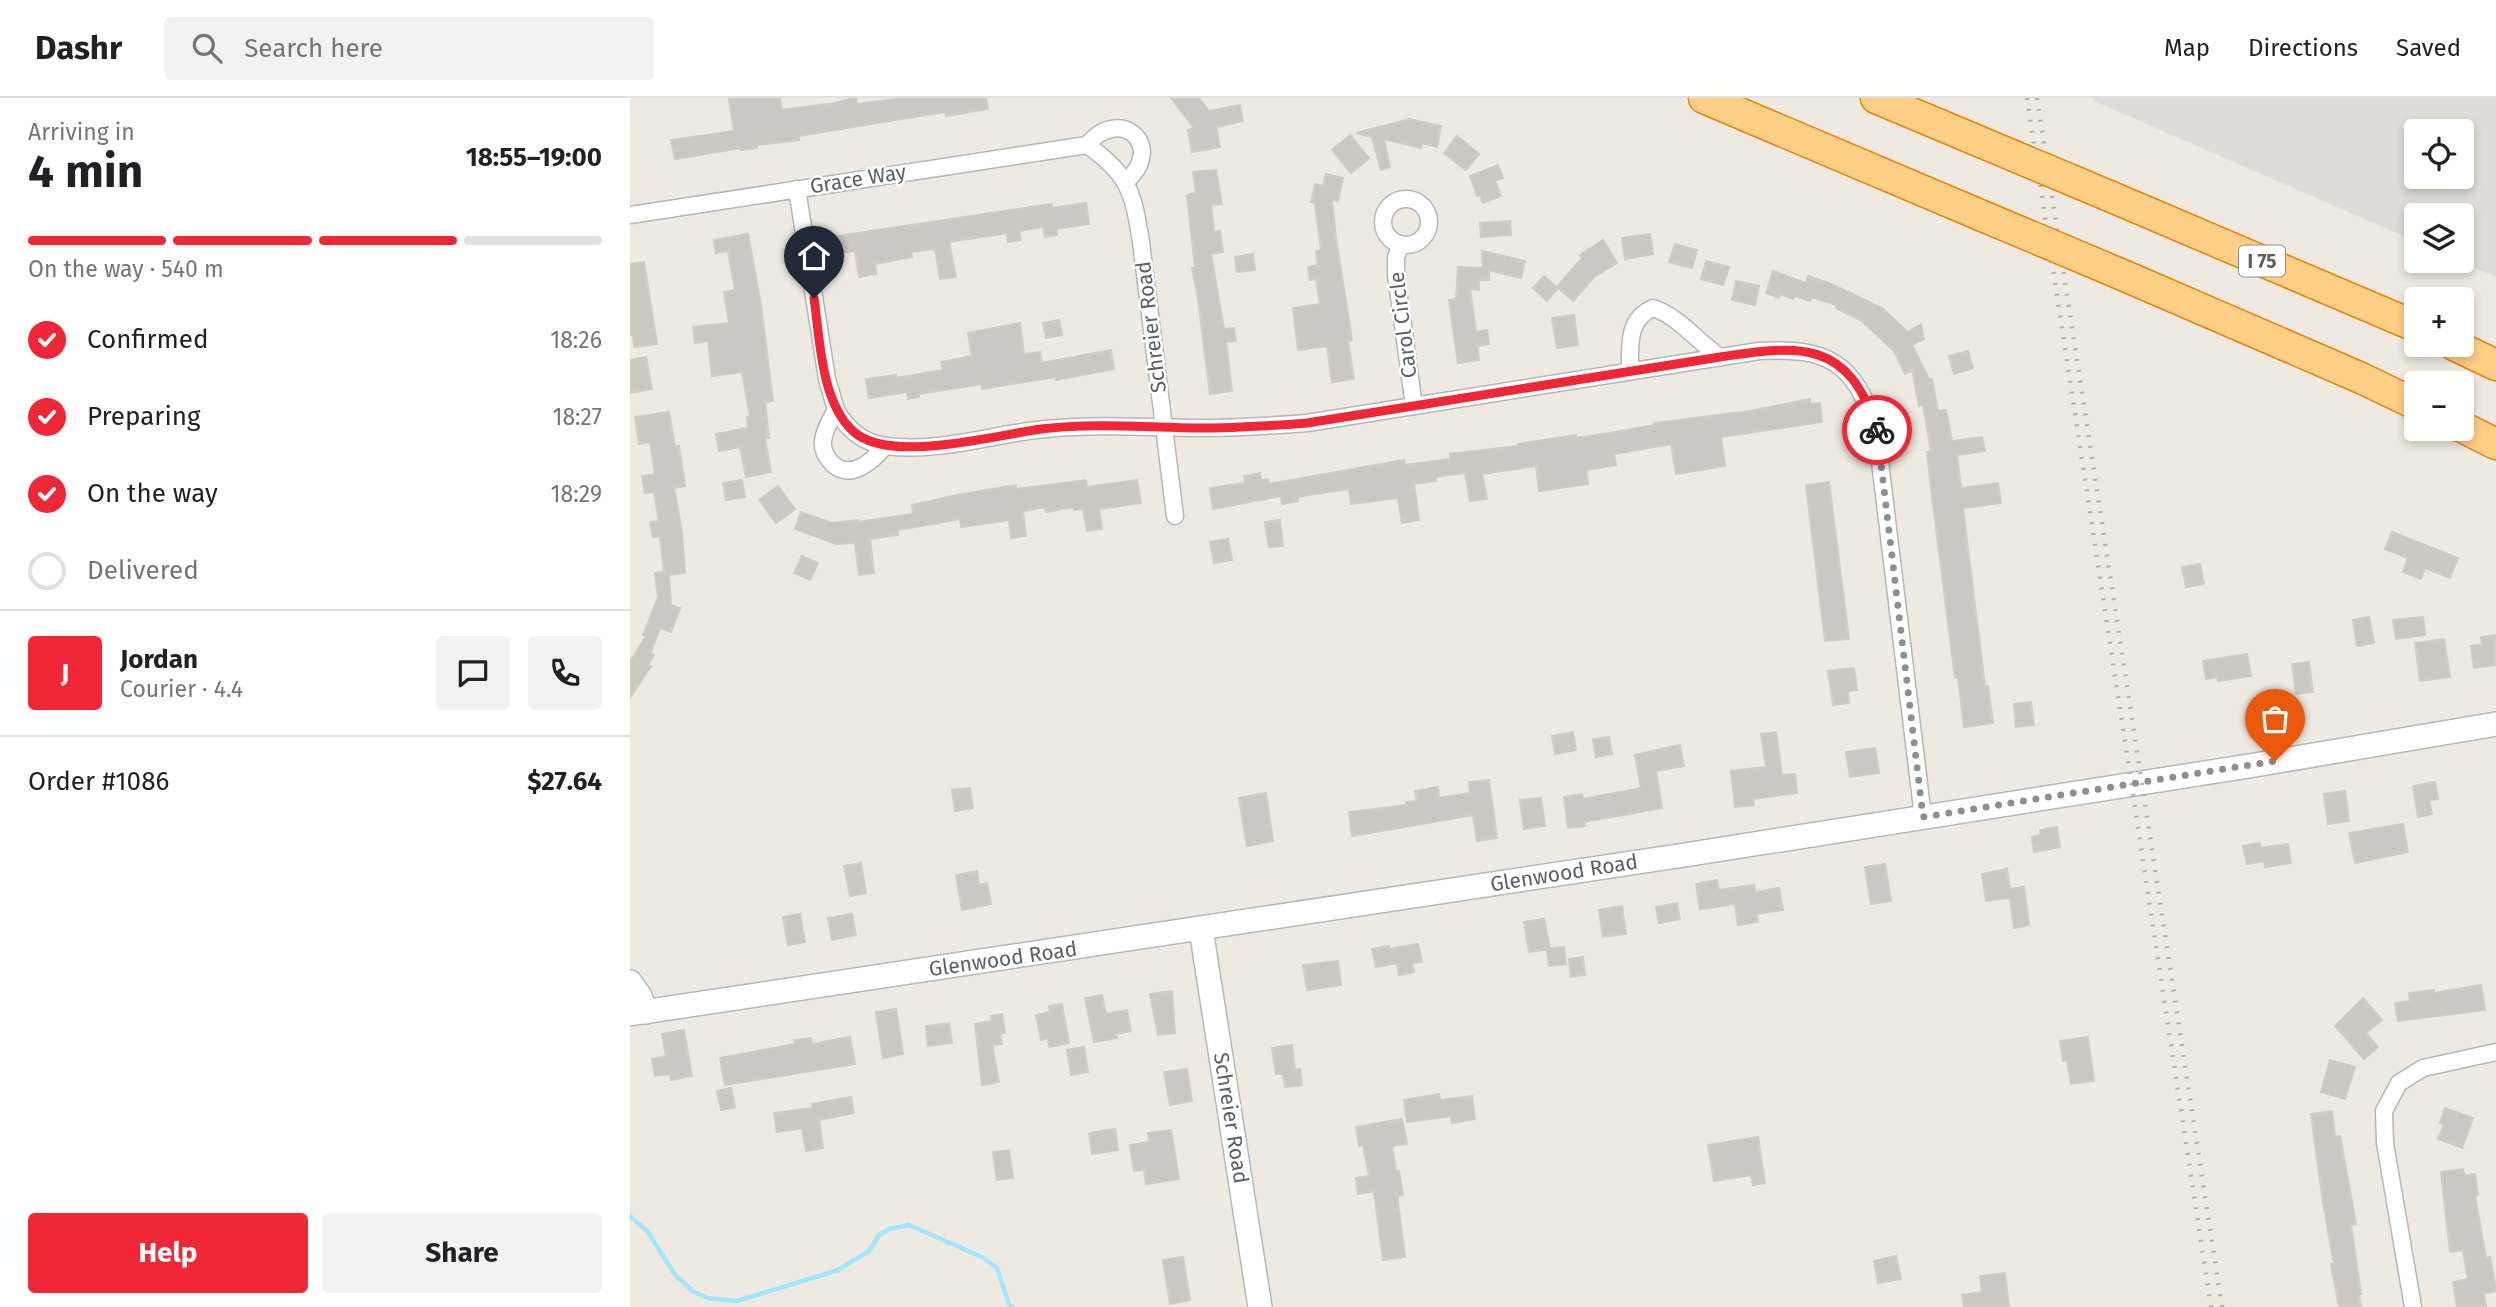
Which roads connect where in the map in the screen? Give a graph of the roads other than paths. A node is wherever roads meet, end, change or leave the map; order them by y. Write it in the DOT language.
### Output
graph roads {
  1 [pos="1704,98"];
  2 [pos="1876,98"];
  3 [pos="1087,145"];
  4 [pos="1125,182"];
  5 [pos="797,189"];
  6 [pos="630,215"];
  7 [pos="1401,244"];
  8 [pos="2404,321"];
  9 [pos="2474,355"];
  10 [pos="1720,357"];
  11 [pos="2496,365"];
  12 [pos="1630,371"];
  13 [pos="2404,399"];
  14 [pos="1414,406"];
  15 [pos="836,410"];
  16 [pos="1163,427"];
  17 [pos="2474,433"];
  18 [pos="2496,444"];
  19 [pos="885,446"];
  20 [pos="1175,516"];
  21 [pos="2496,724"];
  22 [pos="1923,817"];
  23 [pos="1201,929"];
  24 [pos="630,982"];
  25 [pos="638,1013"];
  26 [pos="2496,1052"];
  27 [pos="1260,1307"];
  28 [pos="2413,1307"];
  1 -- 13 [label="highway, bridge"];
  2 -- 8 [label="highway, I 75, bridge"];
  3 -- 4 [label="street, Schreier Road"];
  3 -- 4 [label="street"];
  3 -- 5 [label="street, Grace Way"];
  4 -- 16 [label="street, Schreier Road"];
  5 -- 6 [label="street, Grace Way"];
  5 -- 15 [label="street"];
  7 -- 14 [label="street, Carol Circle"];
  9 -- 11 [label="highway"];
  10 -- 12 [label="street"];
  10 -- 12 [label="street"];
  10 -- 22 [label="street"];
  12 -- 14 [label="street"];
  14 -- 16 [label="street"];
  15 -- 19 [label="street"];
  15 -- 19 [label="street"];
  16 -- 19 [label="street"];
  16 -- 20 [label="street, Schreier Road"];
  17 -- 18 [label="highway"];
  21 -- 22 [label="street, Glenwood Road"];
  22 -- 23 [label="street, Glenwood Road"];
  23 -- 25 [label="street, Glenwood Road"];
  23 -- 27 [label="street, Schreier Road"];
  24 -- 25 [label="street"];
  26 -- 28 [label="street"];
}
